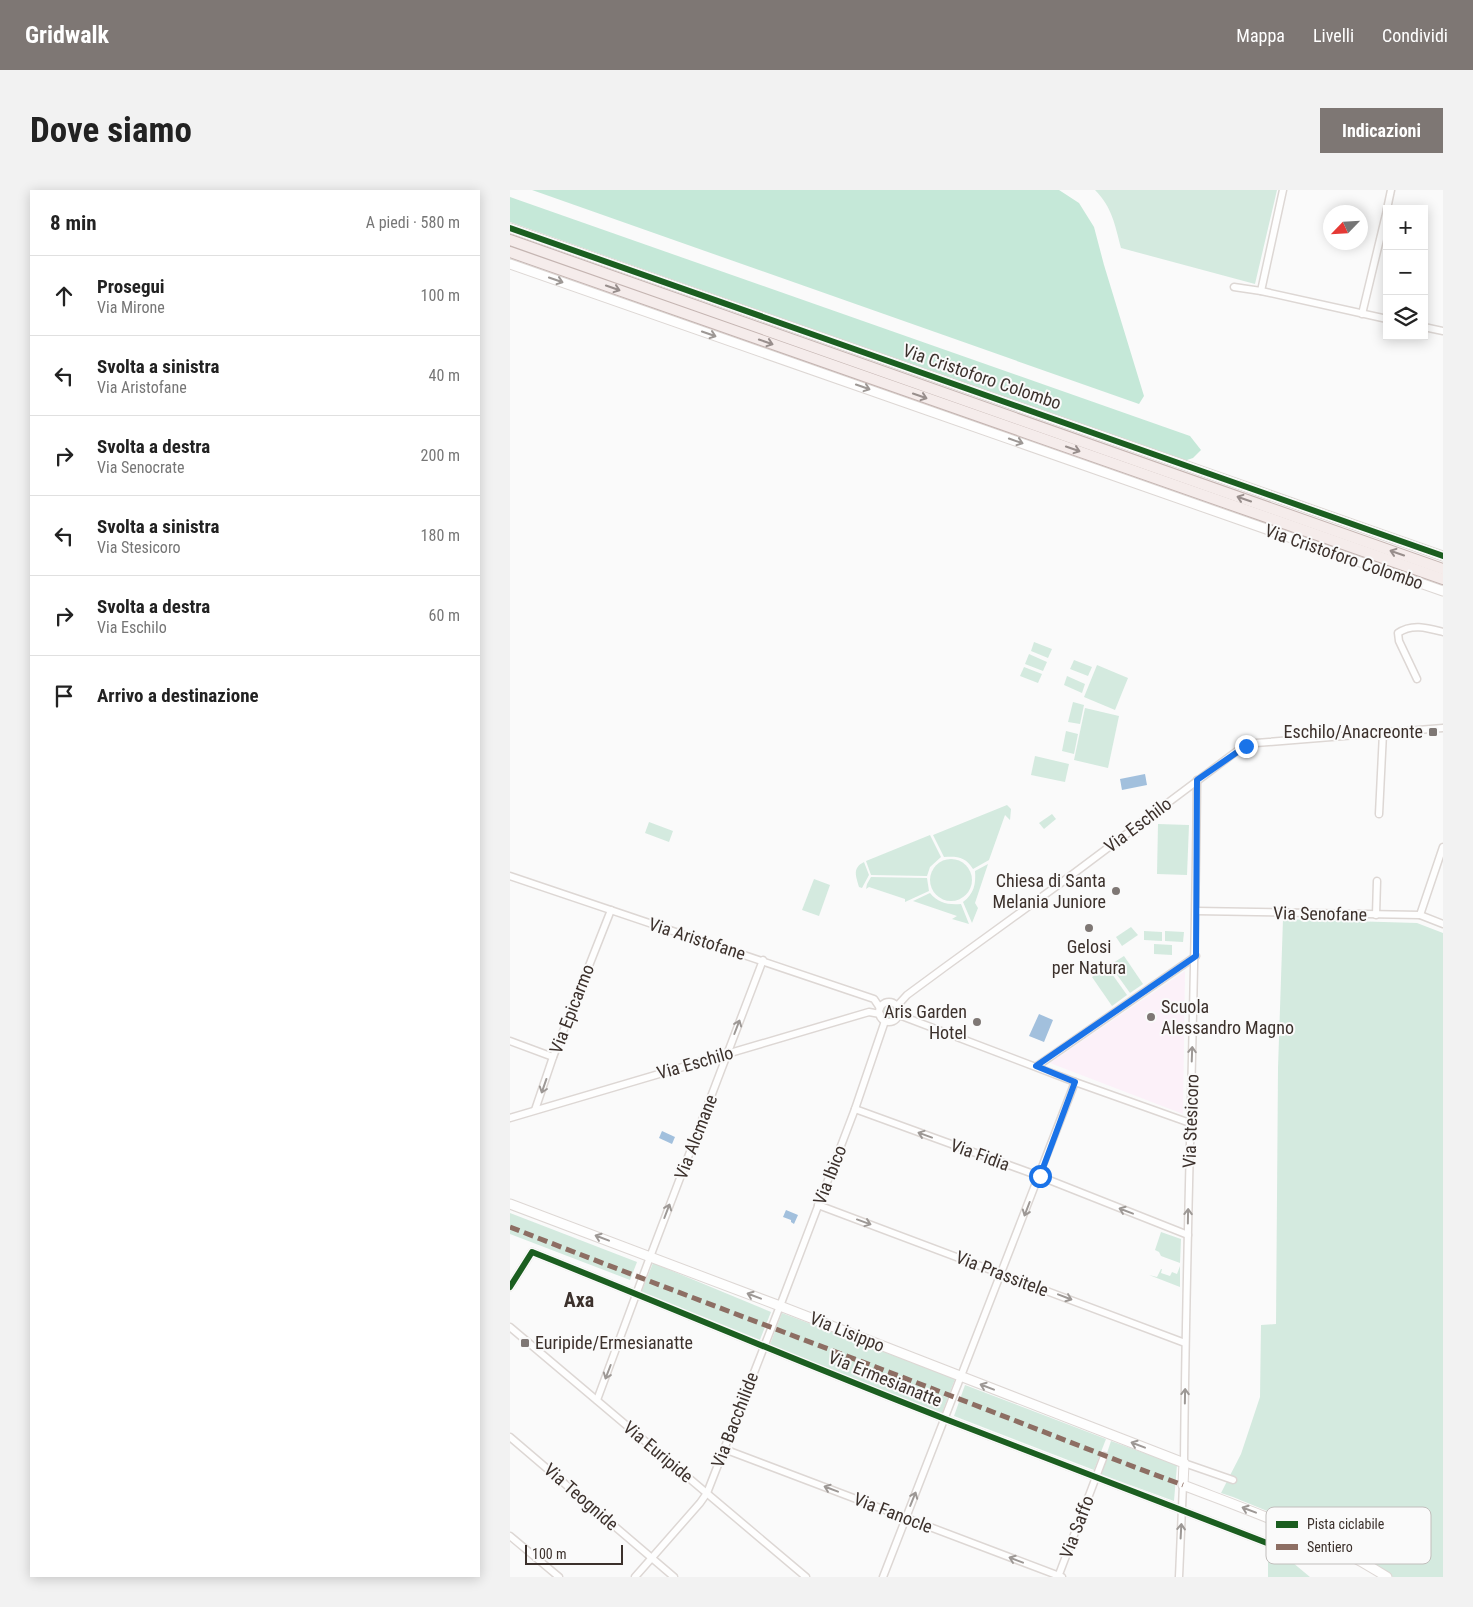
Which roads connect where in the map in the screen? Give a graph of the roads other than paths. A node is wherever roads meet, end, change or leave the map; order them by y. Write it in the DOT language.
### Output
graph roads {
  1 [pos="1283,190"];
  2 [pos="1392,190"];
  3 [pos="1388,205"];
  4 [pos="1383,226"];
  5 [pos="510,228"];
  6 [pos="510,240"];
  7 [pos="560,247"];
  8 [pos="510,252"];
  9 [pos="567,260"];
  10 [pos="510,264"];
  11 [pos="1234,287"];
  12 [pos="1261,291"];
  13 [pos="1362,314"];
  14 [pos="1383,318"];
  15 [pos="1428,328"];
  16 [pos="1443,331"];
  17 [pos="1443,556"];
  18 [pos="1443,569"];
  19 [pos="1443,579"];
  20 [pos="1443,591"];
  21 [pos="1443,632"];
  22 [pos="1418,678"];
  23 [pos="1443,728"];
  24 [pos="1384,733"];
  25 [pos="1197,780"];
  26 [pos="1380,814"];
  27 [pos="1443,847"];
  28 [pos="510,876"];
  29 [pos="1377,881"];
  30 [pos="611,910"];
  31 [pos="1196,911"];
  32 [pos="1376,915"];
  33 [pos="1420,916"];
  34 [pos="1443,924"];
  35 [pos="1196,956"];
  36 [pos="763,960"];
  37 [pos="897,1006"];
  38 [pos="880,1011"];
  39 [pos="899,1015"];
  40 [pos="886,1021"];
  41 [pos="510,1041"];
  42 [pos="727,1054"];
  43 [pos="553,1057"];
  44 [pos="1036,1066"];
  45 [pos="1075,1082"];
  46 [pos="856,1109"];
  47 [pos="536,1110"];
  48 [pos="510,1118"];
  49 [pos="1190,1123"];
  50 [pos="1040,1176"];
  51 [pos="510,1204"];
  52 [pos="818,1205"];
  53 [pos="1188,1235"];
  54 [pos="650,1257"];
  55 [pos="1001,1273"];
  56 [pos="510,1287"];
  57 [pos="637,1294"];
  58 [pos="780,1306"];
  59 [pos="510,1328"];
  60 [pos="771,1328"];
  61 [pos="1185,1343"];
  62 [pos="764,1347"];
  63 [pos="961,1377"];
  64 [pos="597,1400"];
  65 [pos="945,1419"];
  66 [pos="510,1437"];
  67 [pos="724,1449"];
  68 [pos="1104,1456"];
  69 [pos="1184,1462"];
  70 [pos="1096,1478"];
  71 [pos="1232,1480"];
  72 [pos="1182,1485"];
  73 [pos="707,1493"];
  74 [pos="1182,1510"];
  75 [pos="1266,1517"];
  76 [pos="906,1518"];
  77 [pos="510,1536"];
  78 [pos="1266,1542"];
  79 [pos="651,1558"];
  80 [pos="1366,1564"];
  81 [pos="559,1577"];
  82 [pos="635,1577"];
  83 [pos="674,1577"];
  84 [pos="806,1577"];
  85 [pos="883,1577"];
  86 [pos="1059,1577"];
  87 [pos="1179,1577"];
  88 [pos="1387,1577"];
  1 -- 12 [label="street"];
  2 -- 3 [label="street"];
  4 -- 13 [label="street"];
  5 -- 7 [label="street, Via Cristoforo Colombo"];
  6 -- 9 [label="main road, Via Cristoforo Colombo"];
  7 -- 9 [label="street"];
  7 -- 17 [label="street, Via Cristoforo Colombo"];
  8 -- 19 [label="main road, Via Cristoforo Colombo, one-way"];
  18 -- 9 [label="main road, Via Cristoforo Colombo, one-way"];
  10 -- 20 [label="street, Via Cristoforo Colombo, one-way"];
  11 -- 12 [label="street"];
  12 -- 13 [label="street"];
  13 -- 14 [label="street"];
  15 -- 16 [label="street"];
  21 -- 22 [label="street"];
  23 -- 24 [label="street, Via Eschilo"];
  24 -- 25 [label="street, Via Eschilo"];
  24 -- 26 [label="street"];
  25 -- 31 [label="street, Via Stesicoro"];
  25 -- 37 [label="street, Via Eschilo"];
  27 -- 33 [label="street"];
  28 -- 30 [label="street, Via Aristofane"];
  29 -- 32 [label="street"];
  30 -- 36 [label="street, Via Aristofane"];
  30 -- 43 [label="street, Via Epicarmo"];
  31 -- 32 [label="street, Via Senofane"];
  31 -- 35 [label="street, Via Stesicoro"];
  32 -- 33 [label="street, Via Senofane"];
  33 -- 34 [label="street, Via Senofane"];
  35 -- 44 [label="street"];
  49 -- 35 [label="street, Via Stesicoro, one-way"];
  36 -- 38 [label="street, Via Aristofane"];
  42 -- 36 [label="street, Via Alcmane, one-way"];
  37 -- 38 [label="street"];
  37 -- 39 [label="street"];
  38 -- 40 [label="street"];
  38 -- 42 [label="street, Via Eschilo"];
  39 -- 40 [label="street"];
  39 -- 44 [label="street"];
  40 -- 46 [label="street, Via Ibico"];
  41 -- 43 [label="street"];
  42 -- 47 [label="street, Via Eschilo"];
  54 -- 42 [label="street, Via Alcmane, one-way"];
  43 -- 47 [label="street, Via Epicarmo, one-way"];
  44 -- 45 [label="street"];
  45 -- 49 [label="street"];
  45 -- 50 [label="street"];
  50 -- 46 [label="street, Via Fidia, one-way"];
  46 -- 52 [label="street, Via Ibico"];
  47 -- 48 [label="street, Via Eschilo"];
  53 -- 49 [label="street, Via Stesicoro, one-way"];
  53 -- 50 [label="street, Via Fidia, one-way"];
  50 -- 55 [label="street, one-way"];
  54 -- 51 [label="street, Via Lisippo, one-way"];
  52 -- 55 [label="street, Via Prassitele, one-way"];
  52 -- 58 [label="street, Via Ibico"];
  53 -- 61 [label="street, Via Stesicoro"];
  54 -- 57 [label="street, Via Alcmane"];
  58 -- 54 [label="street, Via Lisippo, one-way"];
  55 -- 61 [label="street, Via Prassitele, one-way"];
  55 -- 63 [label="street"];
  56 -- 57 [label="street, Via Ermesianatte"];
  57 -- 62 [label="street, Via Ermesianatte"];
  57 -- 64 [label="street, Via Alcmane, one-way"];
  58 -- 60 [label="street, Via Ibico"];
  58 -- 63 [label="street, Via Lisippo"];
  59 -- 64 [label="street, Via Euripide"];
  60 -- 62 [label="street, Via Bacchilide"];
  69 -- 61 [label="street, Via Stesicoro, one-way"];
  62 -- 65 [label="street, Via Ermesianatte"];
  62 -- 67 [label="street, Via Bacchilide"];
  63 -- 65 [label="street"];
  69 -- 63 [label="street, Via Lisippo, one-way"];
  64 -- 73 [label="street, Via Euripide"];
  65 -- 70 [label="street, Via Ermesianatte"];
  76 -- 65 [label="street, one-way"];
  66 -- 79 [label="street, Via Teognide"];
  67 -- 73 [label="street, Via Bacchilide"];
  76 -- 67 [label="street, Via Fanocle, one-way"];
  68 -- 70 [label="street, Via Saffo"];
  69 -- 71 [label="street"];
  69 -- 72 [label="street, Via Stesicoro"];
  70 -- 74 [label="street, Via Ermesianatte"];
  70 -- 86 [label="street, Via Saffo"];
  72 -- 74 [label="street"];
  75 -- 72 [label="street, one-way"];
  73 -- 79 [label="street, Via Bacchilide"];
  73 -- 84 [label="street, Via Euripide"];
  74 -- 78 [label="street, Via Ermesianatte"];
  87 -- 74 [label="street, one-way"];
  76 -- 85 [label="street"];
  86 -- 76 [label="street, Via Fanocle, one-way"];
  77 -- 81 [label="street"];
  79 -- 82 [label="street, Via Bacchilide"];
  79 -- 83 [label="street, Via Teognide"];
  88 -- 80 [label="street, one-way"];
}
